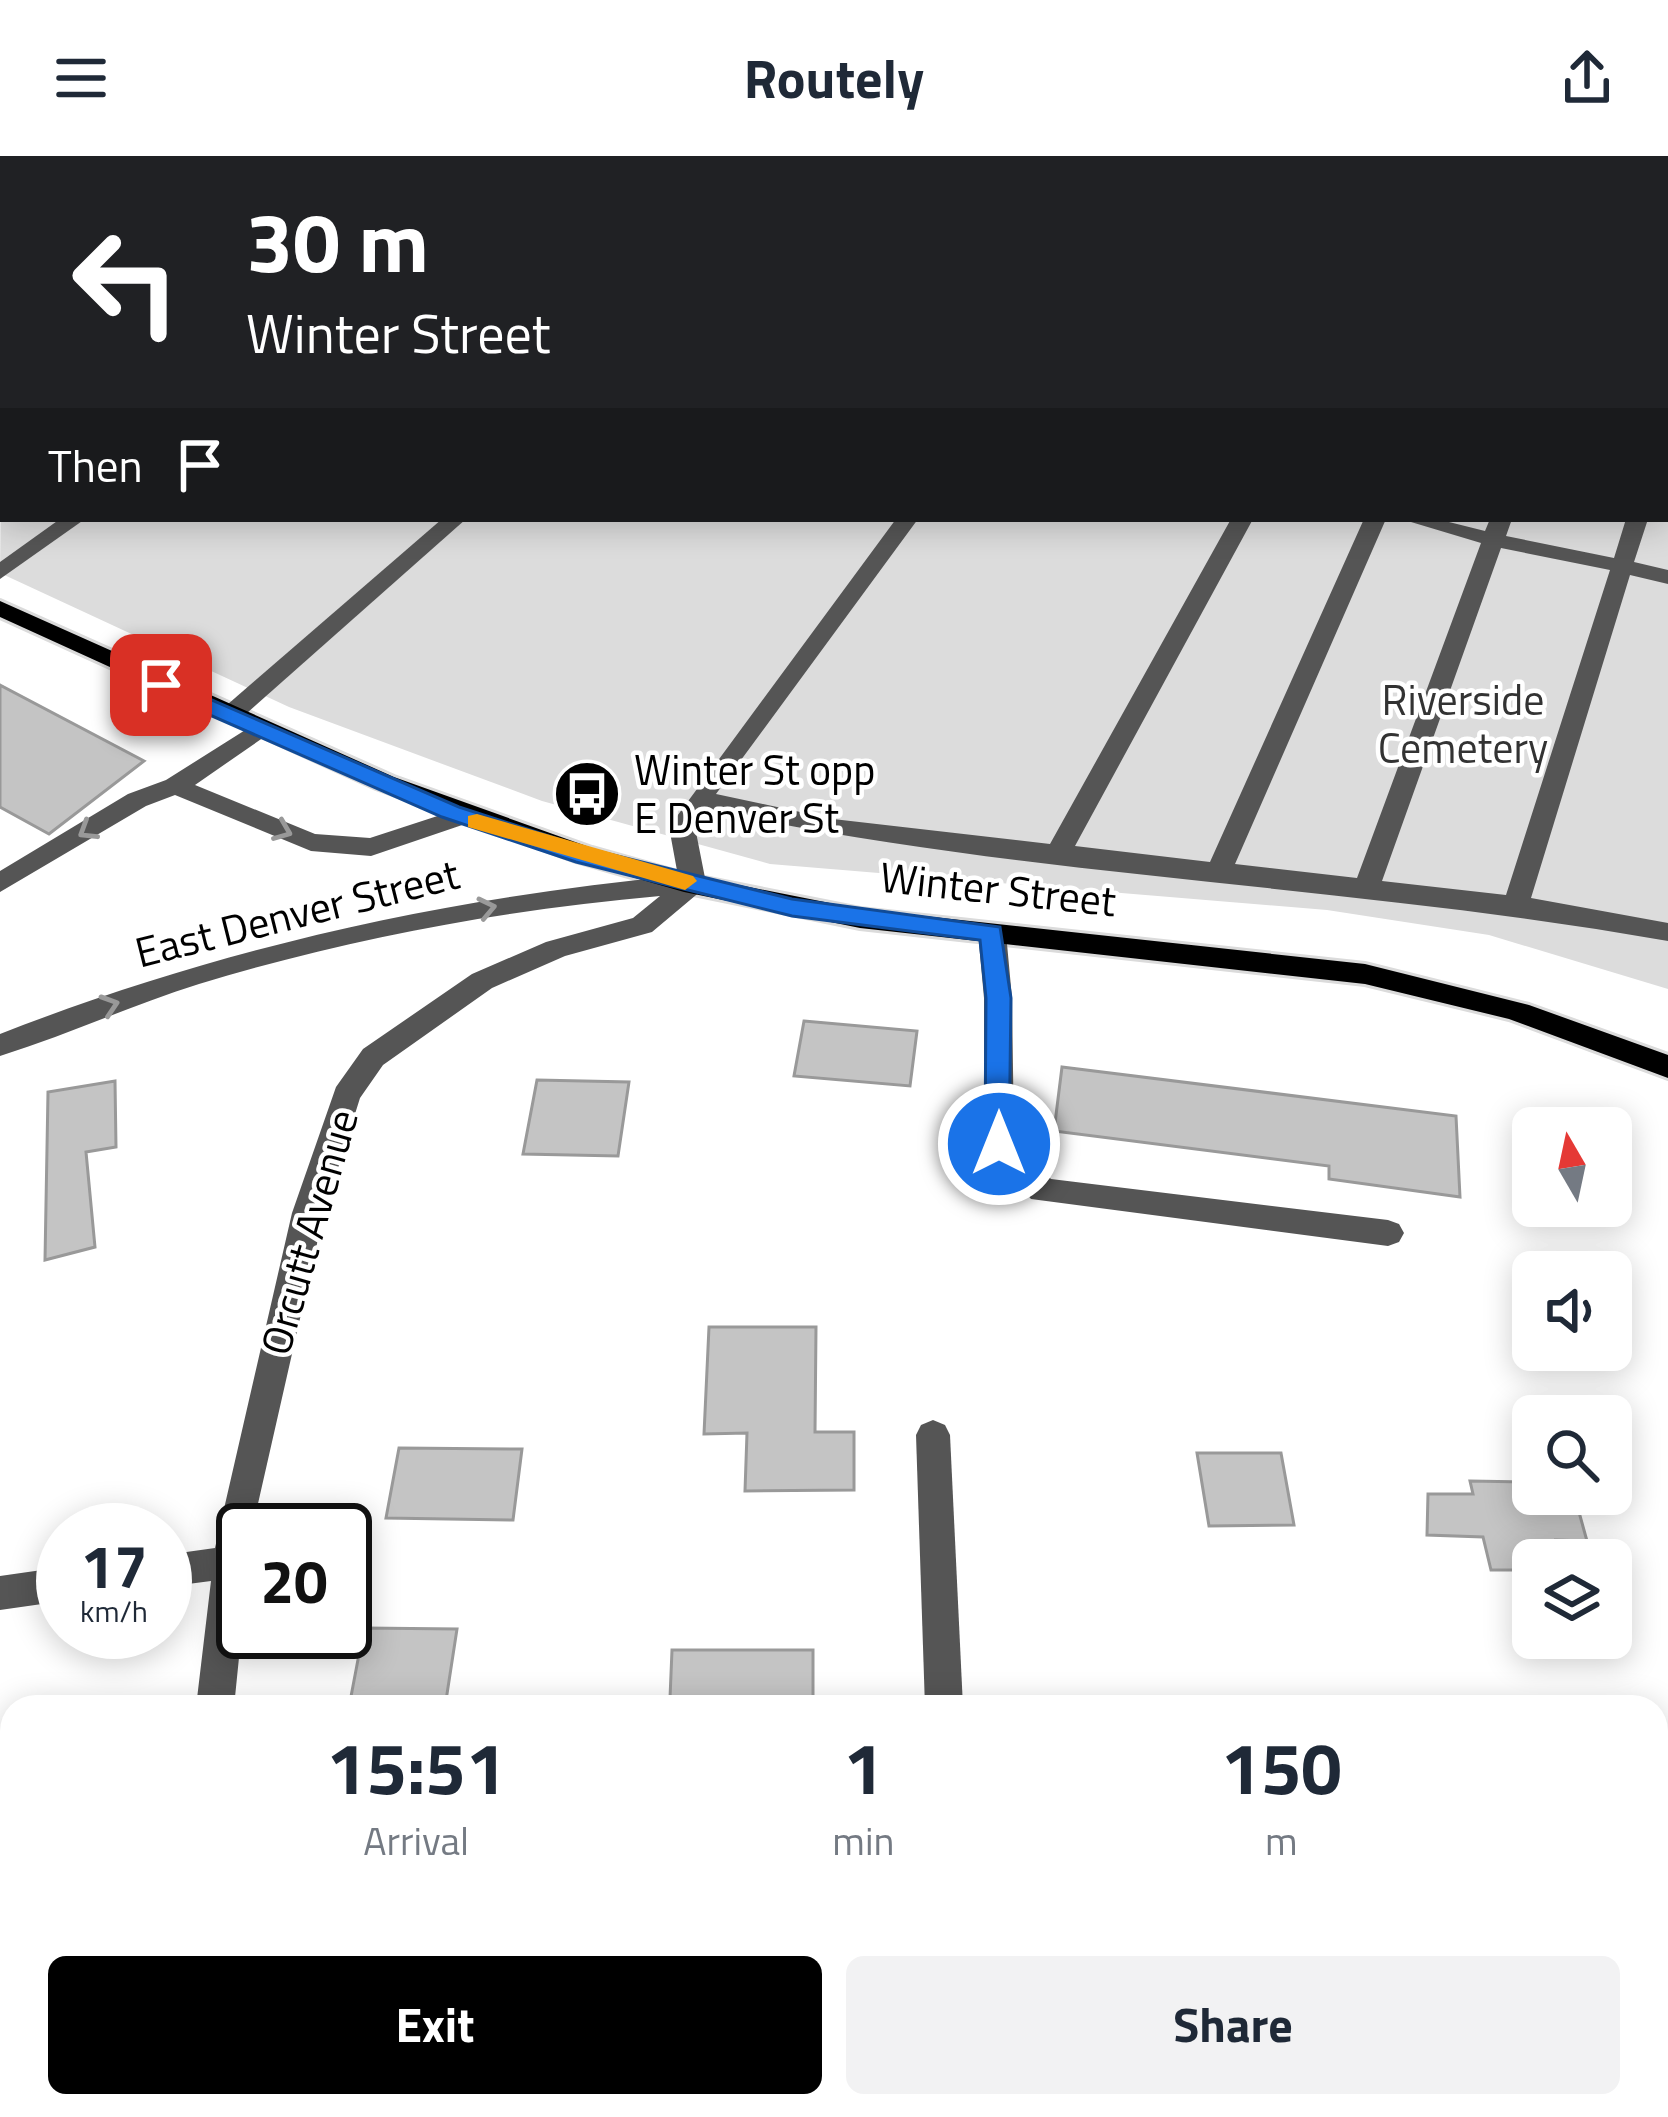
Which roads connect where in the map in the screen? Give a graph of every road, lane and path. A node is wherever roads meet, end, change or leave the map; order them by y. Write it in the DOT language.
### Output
graph roads {
  1 [pos="70,522"];
  2 [pos="451,522"];
  3 [pos="905,522"];
  4 [pos="1240,522"];
  5 [pos="1374,522"];
  6 [pos="1435,522"];
  7 [pos="1636,522"];
  8 [pos="1497,530"];
  9 [pos="1622,566"];
  10 [pos="0,572"];
  11 [pos="1668,577"];
  12 [pos="0,608"];
  13 [pos="229,716"];
  14 [pos="258,730"];
  15 [pos="175,786"];
  16 [pos="699,799"];
  17 [pos="462,816"];
  18 [pos="1057,855"];
  19 [pos="1218,872"];
  20 [pos="1,883"];
  21 [pos="693,884"];
  22 [pos="1366,889"];
  23 [pos="1516,905"];
  24 [pos="1668,932"];
  25 [pos="992,933"];
  26 [pos="0,1045"];
  27 [pos="1668,1067"];
  28 [pos="1388,1233"];
  29 [pos="933,1435"];
  30 [pos="239,1503"];
  31 [pos="36,1588"];
  32 [pos="0,1593"];
  33 [pos="220,1659"];
  34 [pos="216,1695"];
  35 [pos="944,1695"];
  1 -- 10 [label="street"];
  2 -- 13 [label="street"];
  3 -- 16 [label="street"];
  4 -- 18 [label="street"];
  5 -- 19 [label="street"];
  6 -- 8 [label="street"];
  7 -- 9 [label="street"];
  8 -- 9 [label="street"];
  8 -- 22 [label="street"];
  9 -- 11 [label="street"];
  9 -- 23 [label="street"];
  12 -- 13 [label="main road, Winter Street"];
  13 -- 14 [label="main road, Winter Street"];
  14 -- 15 [label="street"];
  14 -- 17 [label="main road, Winter Street"];
  15 -- 17 [label="street, one-way"];
  15 -- 20 [label="street, one-way"];
  16 -- 18 [label="street"];
  16 -- 21 [label="street"];
  17 -- 21 [label="main road, Winter Street"];
  18 -- 19 [label="street"];
  19 -- 22 [label="street"];
  21 -- 25 [label="main road, Winter Street"];
  26 -- 21 [label="street, East Denver Street, one-way"];
  21 -- 30 [label="street, Orcutt Avenue"];
  22 -- 23 [label="street"];
  23 -- 24 [label="street"];
  25 -- 27 [label="main road, Winter Street"];
  25 -- 28 [label="street"];
  29 -- 35 [label="street"];
  31 -- 32 [label="street"];
  33 -- 34 [label="street, Orcutt Avenue"];
}
